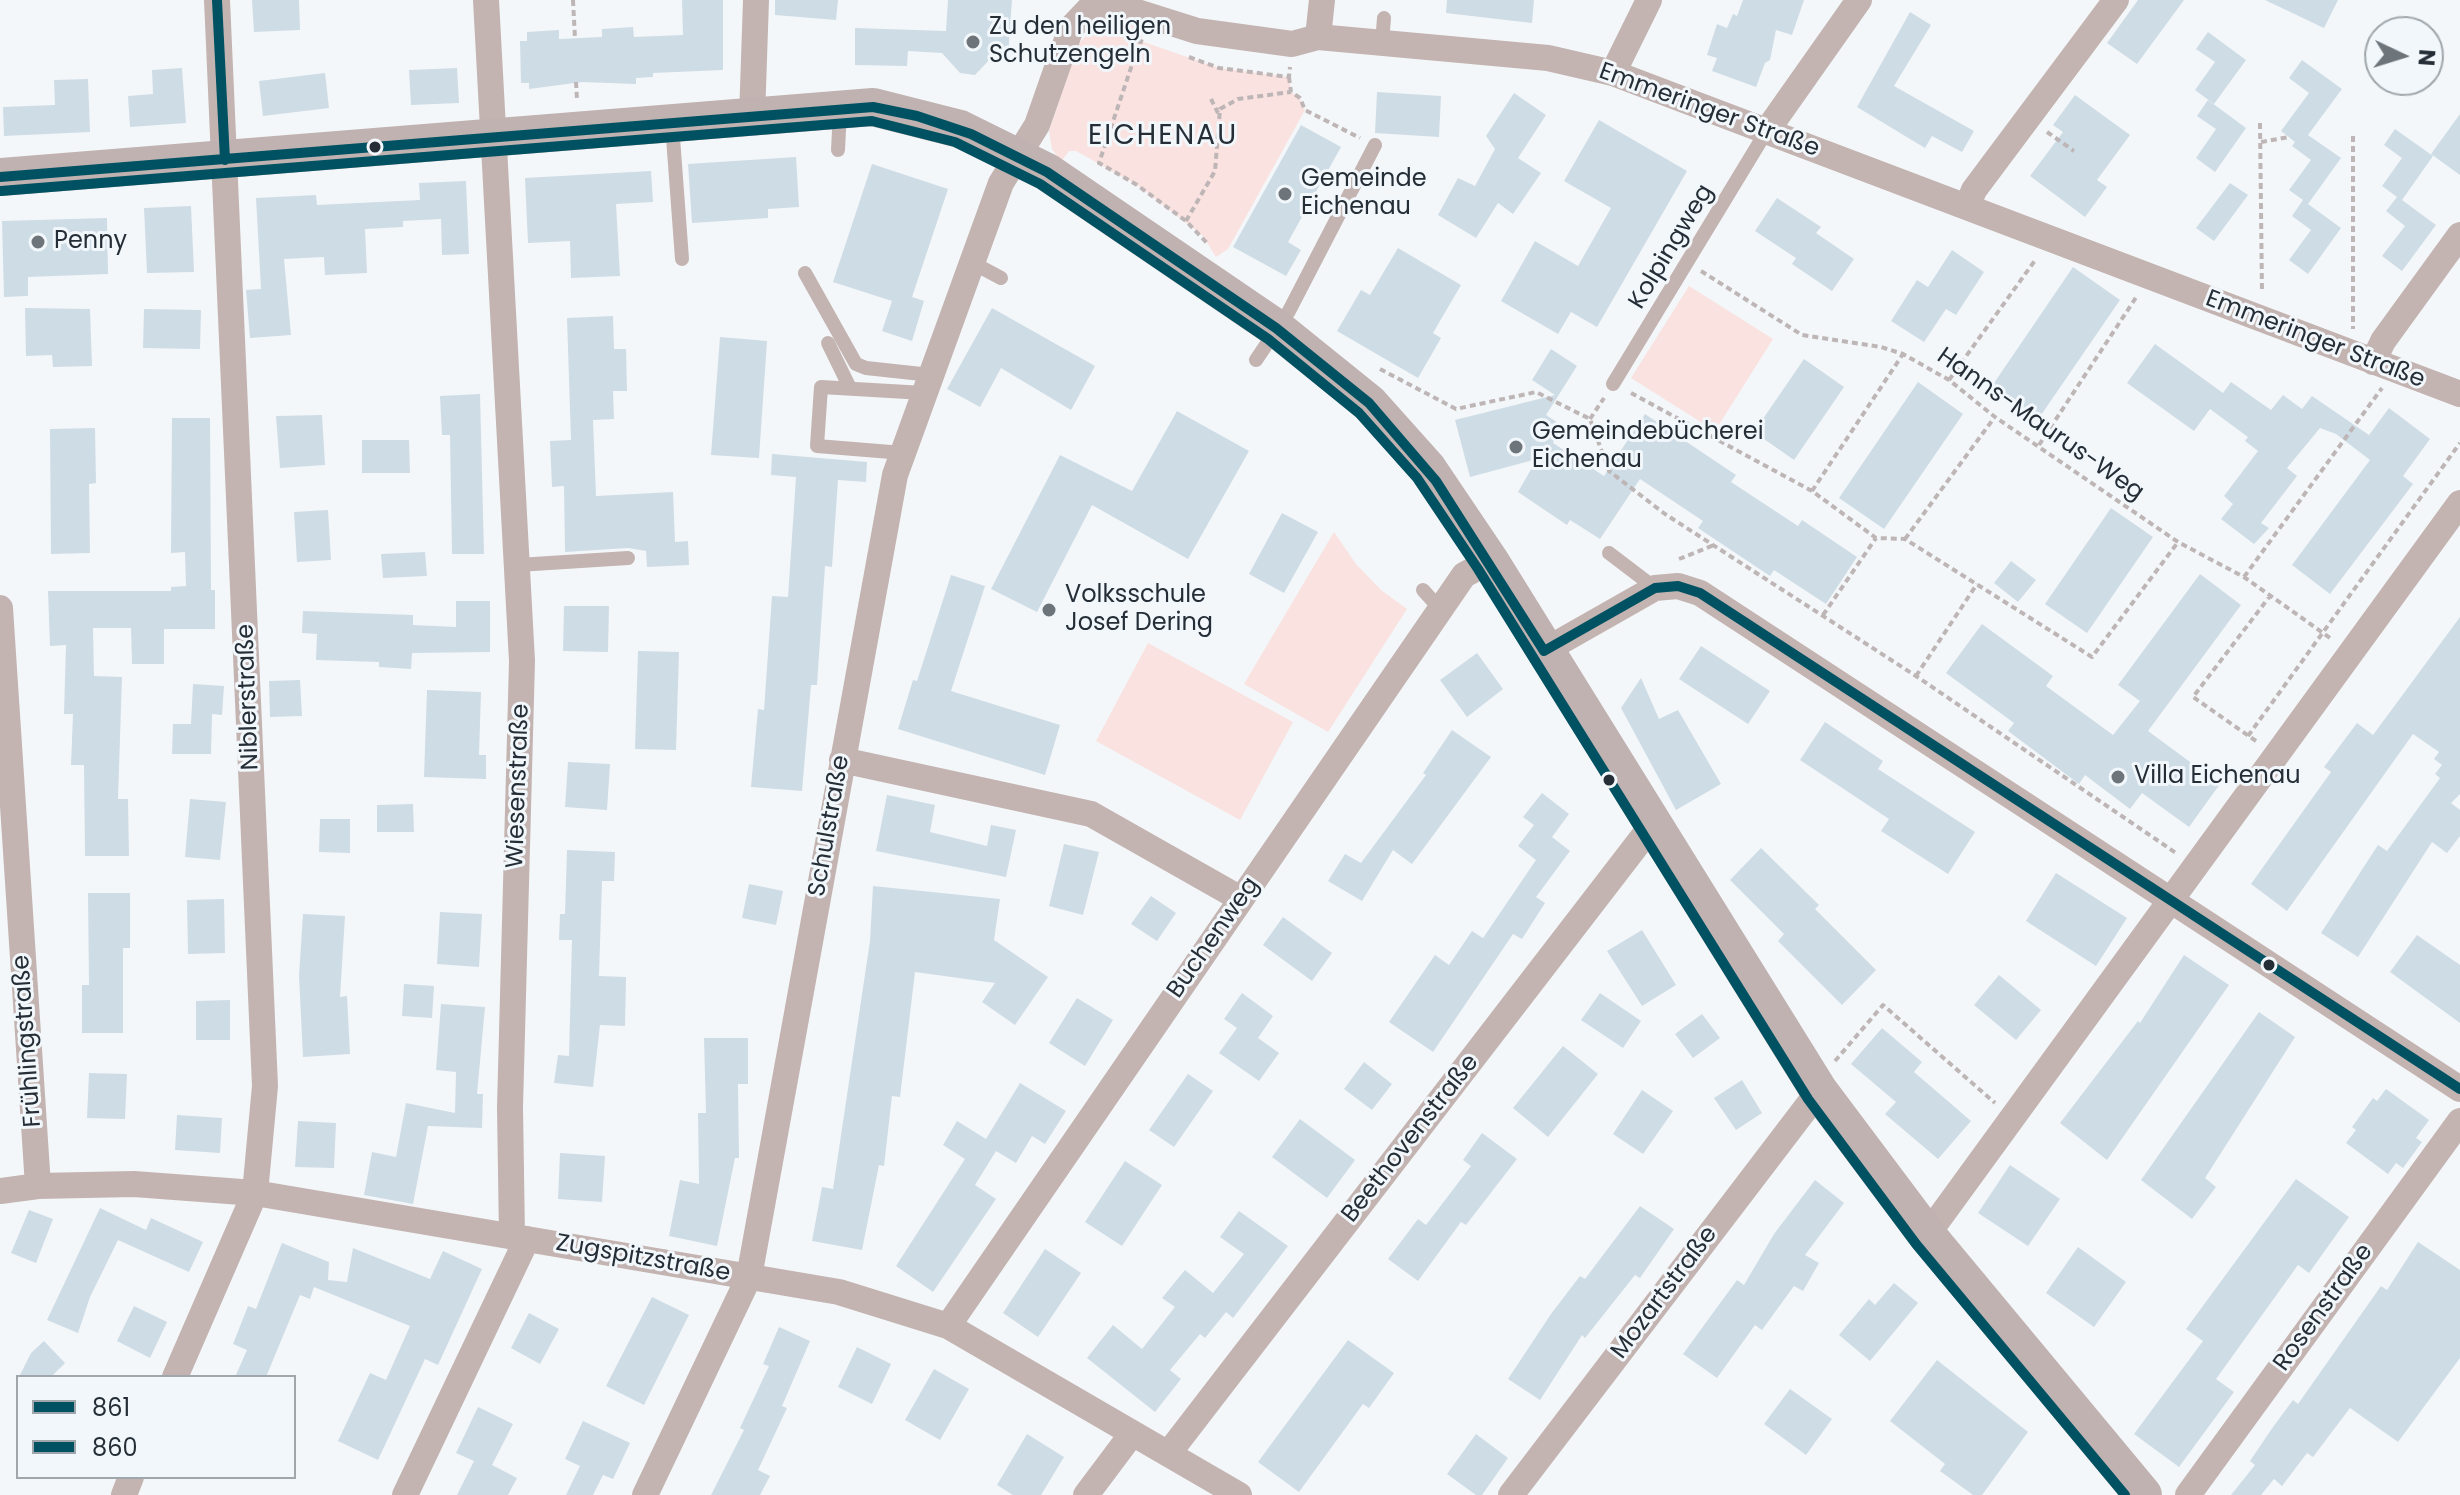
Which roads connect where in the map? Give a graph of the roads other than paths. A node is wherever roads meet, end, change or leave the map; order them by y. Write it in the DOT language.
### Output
graph roads {
  1 [pos="217,0"];
  2 [pos="486,0"];
  3 [pos="756,0"];
  4 [pos="1322,0"];
  5 [pos="1649,0"];
  6 [pos="1859,0"];
  7 [pos="2116,0"];
  8 [pos="1076,7"];
  9 [pos="1318,37"];
  10 [pos="1613,73"];
  11 [pos="840,110"];
  12 [pos="752,118"];
  13 [pos="672,123"];
  14 [pos="1766,132"];
  15 [pos="492,137"];
  16 [pos="1375,145"];
  17 [pos="838,150"];
  18 [pos="1017,155"];
  19 [pos="225,160"];
  20 [pos="0,177"];
  21 [pos="1967,207"];
  22 [pos="2460,235"];
  23 [pos="682,259"];
  24 [pos="971,262"];
  25 [pos="805,273"];
  26 [pos="1001,278"];
  27 [pos="1276,328"];
  28 [pos="828,343"];
  29 [pos="1256,360"];
  30 [pos="2384,366"];
  31 [pos="928,384"];
  32 [pos="1613,384"];
  33 [pos="850,388"];
  34 [pos="2460,394"];
  35 [pos="903,453"];
  36 [pos="2460,503"];
  37 [pos="1609,553"];
  38 [pos="628,558"];
  39 [pos="1490,561"];
  40 [pos="518,565"];
  41 [pos="1655,588"];
  42 [pos="1423,590"];
  43 [pos="0,608"];
  44 [pos="1441,610"];
  45 [pos="1544,651"];
  46 [pos="842,760"];
  47 [pos="1653,824"];
  48 [pos="1241,899"];
  49 [pos="2171,902"];
  50 [pos="1817,1088"];
  51 [pos="2460,1089"];
  52 [pos="2460,1121"];
  53 [pos="38,1186"];
  54 [pos="0,1191"];
  55 [pos="255,1193"];
  56 [pos="1927,1235"];
  57 [pos="520,1238"];
  58 [pos="749,1277"];
  59 [pos="948,1326"];
  60 [pos="176,1375"];
  61 [pos="1131,1435"];
  62 [pos="1168,1454"];
  63 [pos="405,1495"];
  64 [pos="645,1495"];
  65 [pos="1086,1495"];
  66 [pos="1239,1495"];
  67 [pos="1511,1495"];
  68 [pos="2143,1495"];
  69 [pos="2188,1495"];
  1 -- 19 [label="street, Niblerstraße"];
  2 -- 15 [label="street, Wiesenstraße"];
  3 -- 12 [label="street"];
  4 -- 9 [label="street"];
  5 -- 10 [label="street"];
  6 -- 14 [label="street"];
  7 -- 21 [label="street"];
  8 -- 9 [label="street, Emmeringer Straße"];
  8 -- 18 [label="street, Emmeringer Straße"];
  9 -- 10 [label="street, Emmeringer Straße"];
  10 -- 14 [label="street, Emmeringer Straße"];
  11 -- 12 [label="main road"];
  11 -- 17 [label="lane"];
  11 -- 18 [label="main road"];
  12 -- 13 [label="main road"];
  13 -- 15 [label="main road"];
  13 -- 23 [label="lane"];
  14 -- 21 [label="street, Emmeringer Straße"];
  14 -- 32 [label="lane, Kolpingweg"];
  15 -- 19 [label="main road"];
  15 -- 40 [label="street, Wiesenstraße"];
  16 -- 27 [label="lane"];
  18 -- 24 [label="street, Schulstraße"];
  18 -- 27 [label="main road"];
  19 -- 20 [label="main road"];
  19 -- 55 [label="street, Niblerstraße"];
  21 -- 30 [label="street, Emmeringer Straße"];
  22 -- 30 [label="street"];
  24 -- 26 [label="lane"];
  24 -- 31 [label="street, Schulstraße"];
  25 -- 31 [label="lane"];
  27 -- 29 [label="lane"];
  27 -- 39 [label="main road"];
  28 -- 33 [label="lane"];
  30 -- 34 [label="street, Emmeringer Straße"];
  31 -- 33 [label="lane"];
  31 -- 35 [label="street, Schulstraße"];
  33 -- 35 [label="lane"];
  35 -- 46 [label="street, Schulstraße"];
  36 -- 49 [label="street"];
  37 -- 41 [label="lane"];
  38 -- 40 [label="lane"];
  39 -- 44 [label="street, Buchenweg"];
  39 -- 45 [label="main road"];
  40 -- 57 [label="street, Wiesenstraße"];
  41 -- 45 [label="street"];
  41 -- 49 [label="street"];
  42 -- 44 [label="lane"];
  43 -- 53 [label="street, Frühlingstraße"];
  44 -- 48 [label="street, Buchenweg"];
  45 -- 47 [label="main road"];
  46 -- 48 [label="street"];
  46 -- 58 [label="street, Schulstraße"];
  47 -- 50 [label="main road"];
  47 -- 62 [label="street, Beethovenstraße"];
  48 -- 59 [label="street, Buchenweg"];
  49 -- 51 [label="street"];
  49 -- 56 [label="street"];
  50 -- 56 [label="main road"];
  50 -- 67 [label="street, Mozartstraße"];
  52 -- 69 [label="street, Rosenstraße"];
  53 -- 54 [label="street, Zugspitzstraße"];
  53 -- 55 [label="street, Zugspitzstraße"];
  55 -- 57 [label="street, Zugspitzstraße"];
  55 -- 60 [label="street, Niblerstraße"];
  56 -- 68 [label="main road"];
  57 -- 58 [label="street, Zugspitzstraße"];
  57 -- 63 [label="street, Wiesenstraße"];
  58 -- 59 [label="street, Zugspitzstraße"];
  58 -- 64 [label="street, Schulstraße"];
  59 -- 61 [label="street, Zugspitzstraße"];
  61 -- 62 [label="street, Zugspitzstraße"];
  61 -- 65 [label="street"];
  62 -- 66 [label="street, Zugspitzstraße"];
}
